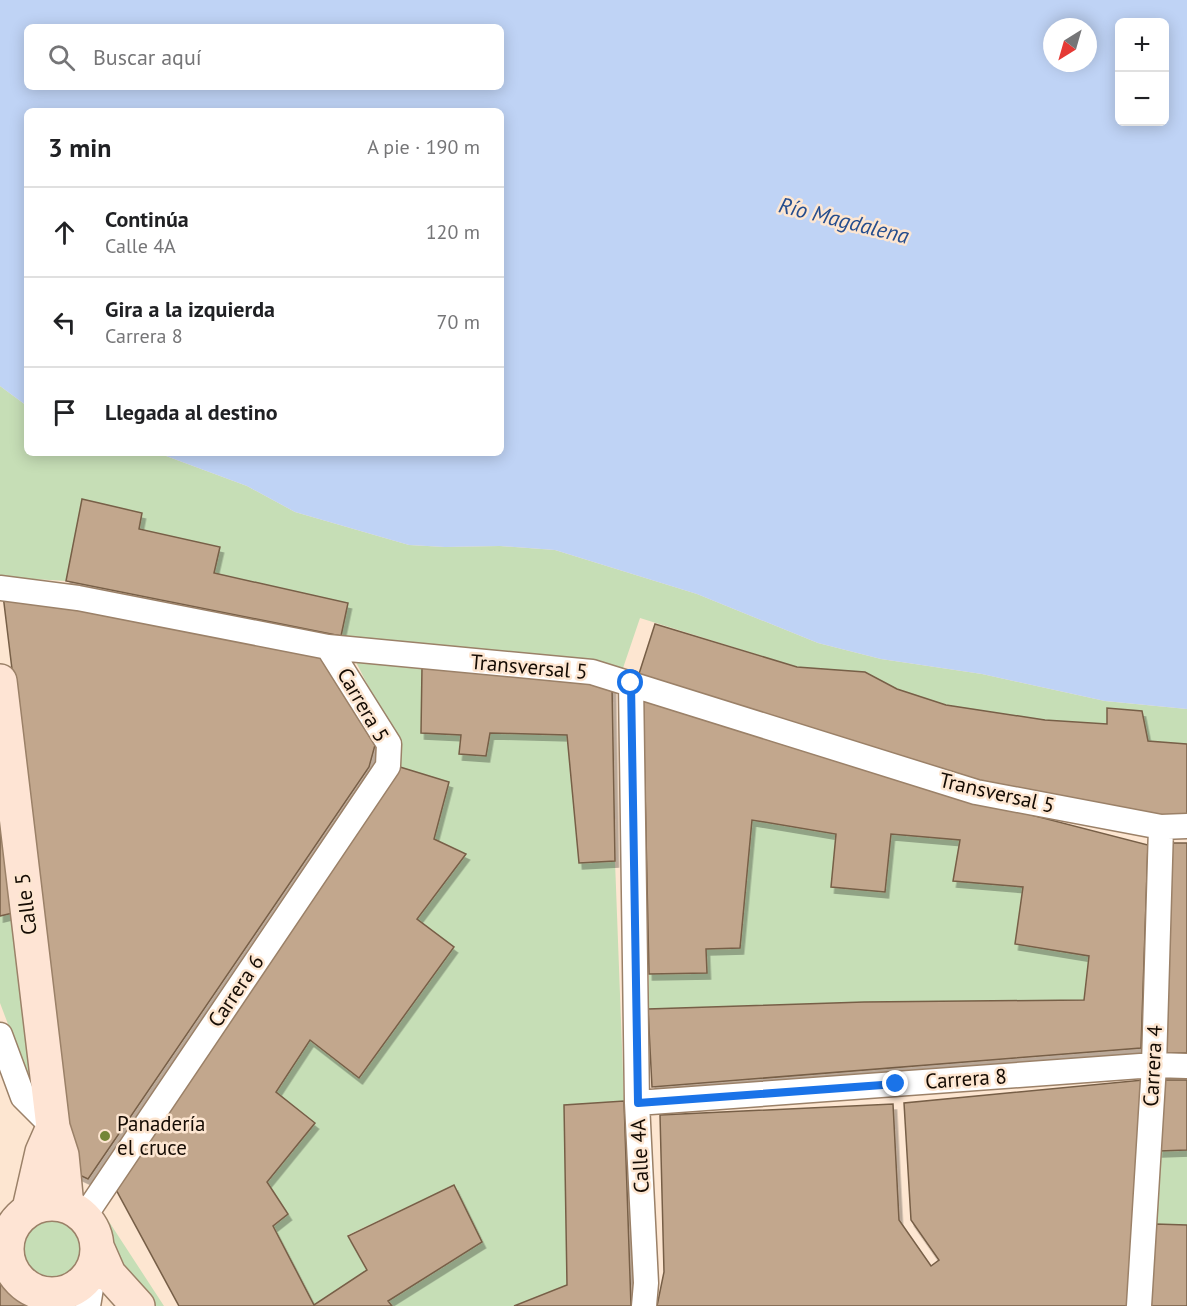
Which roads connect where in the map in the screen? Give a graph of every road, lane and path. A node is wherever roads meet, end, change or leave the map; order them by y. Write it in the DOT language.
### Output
graph roads {
  1 [pos="0,588"];
  2 [pos="328,646"];
  3 [pos="0,681"];
  4 [pos="631,683"];
  5 [pos="388,766"];
  6 [pos="1161,826"];
  7 [pos="1187,826"];
  8 [pos="0,1035"];
  9 [pos="1154,1065"];
  10 [pos="1187,1066"];
  11 [pos="638,1103"];
  12 [pos="53,1128"];
  13 [pos="76,1211"];
  14 [pos="13,1222"];
  15 [pos="96,1256"];
  16 [pos="81,1301"];
  17 [pos="138,1306"];
  18 [pos="644,1306"];
  19 [pos="1138,1306"];
  1 -- 2 [label="street, Transversal 5"];
  2 -- 4 [label="street, Transversal 5"];
  2 -- 5 [label="street, Carrera 5"];
  3 -- 12 [label="main road, Calle 5"];
  4 -- 6 [label="street, Transversal 5"];
  4 -- 11 [label="street, Calle 4A"];
  5 -- 13 [label="street, Carrera 6"];
  6 -- 7 [label="street, Transversal 5"];
  6 -- 9 [label="street, Carrera 4"];
  8 -- 12 [label="street, Calle 5"];
  9 -- 10 [label="street, Carrera 8"];
  9 -- 11 [label="street, Carrera 8"];
  9 -- 19 [label="street, Carrera 4"];
  11 -- 18 [label="street, Calle 4A"];
  12 -- 13 [label="main road, Calle 5"];
  12 -- 14 [label="main road, Calle 5"];
  13 -- 14 [label="main road"];
  13 -- 15 [label="main road"];
  14 -- 16 [label="main road"];
  15 -- 16 [label="main road"];
  15 -- 17 [label="main road"];
}
